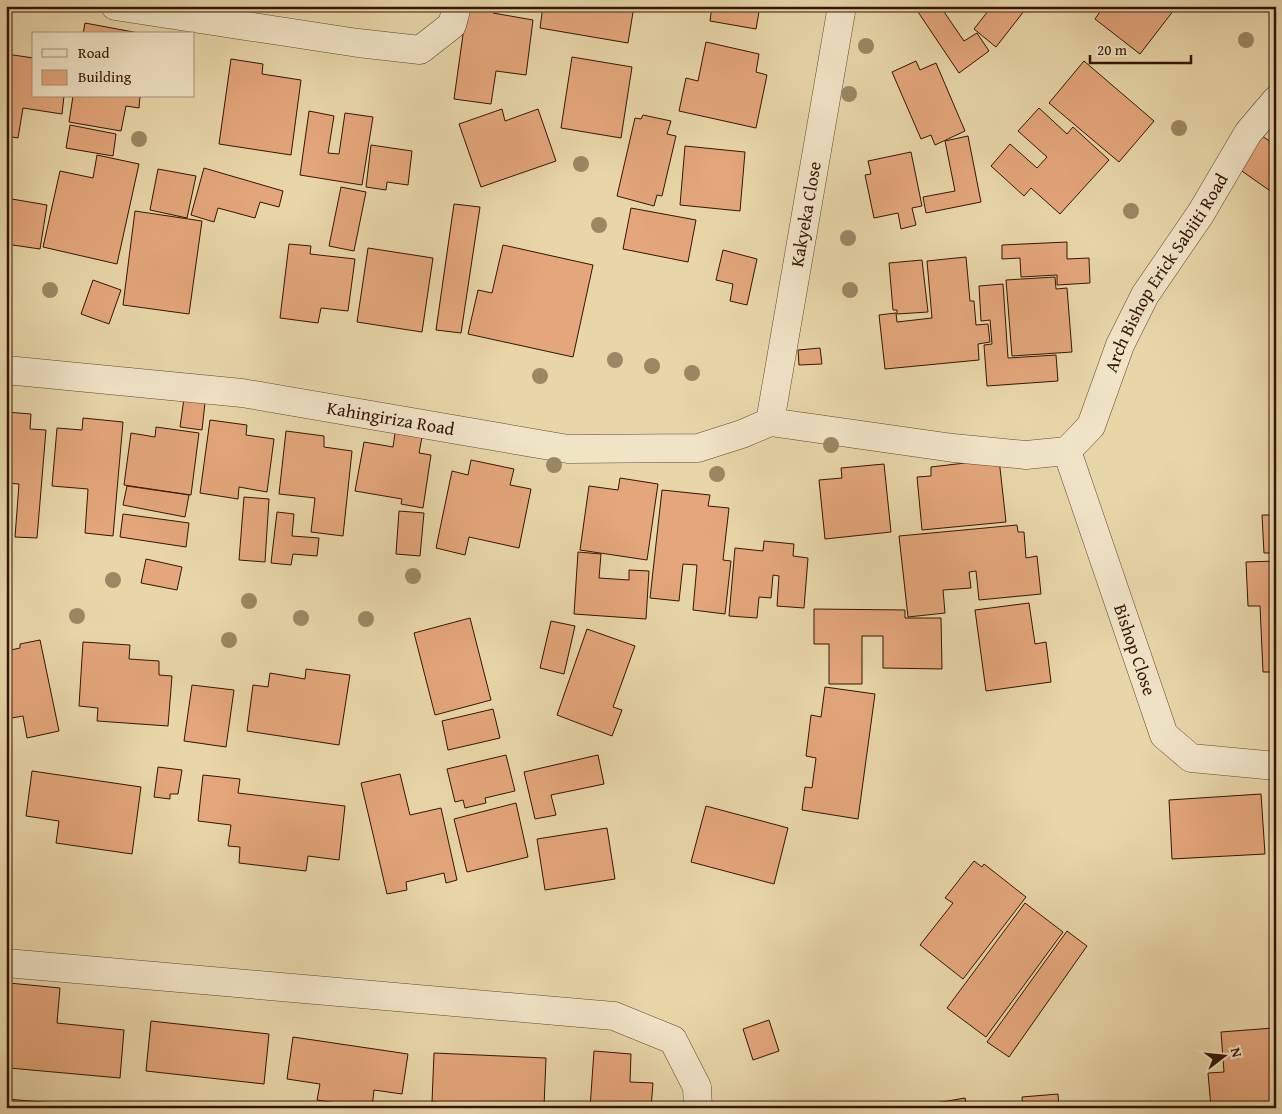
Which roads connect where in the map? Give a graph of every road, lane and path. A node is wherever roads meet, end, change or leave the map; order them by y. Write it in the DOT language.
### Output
graph roads {
  1 [pos="115,6"];
  2 [pos="457,6"];
  3 [pos="842,6"];
  4 [pos="1276,100"];
  5 [pos="6,370"];
  6 [pos="770,422"];
  7 [pos="1067,451"];
  8 [pos="1276,766"];
  9 [pos="6,963"];
  10 [pos="698,1108"];
  1 -- 2 [label="street"];
  3 -- 6 [label="street, Kakyeka Close"];
  4 -- 7 [label="street, Arch Bishop Erick Sabiiti Road"];
  5 -- 6 [label="street, Kahingiriza Road"];
  6 -- 7 [label="street"];
  7 -- 8 [label="street, Bishop Close"];
  9 -- 10 [label="street"];
}
